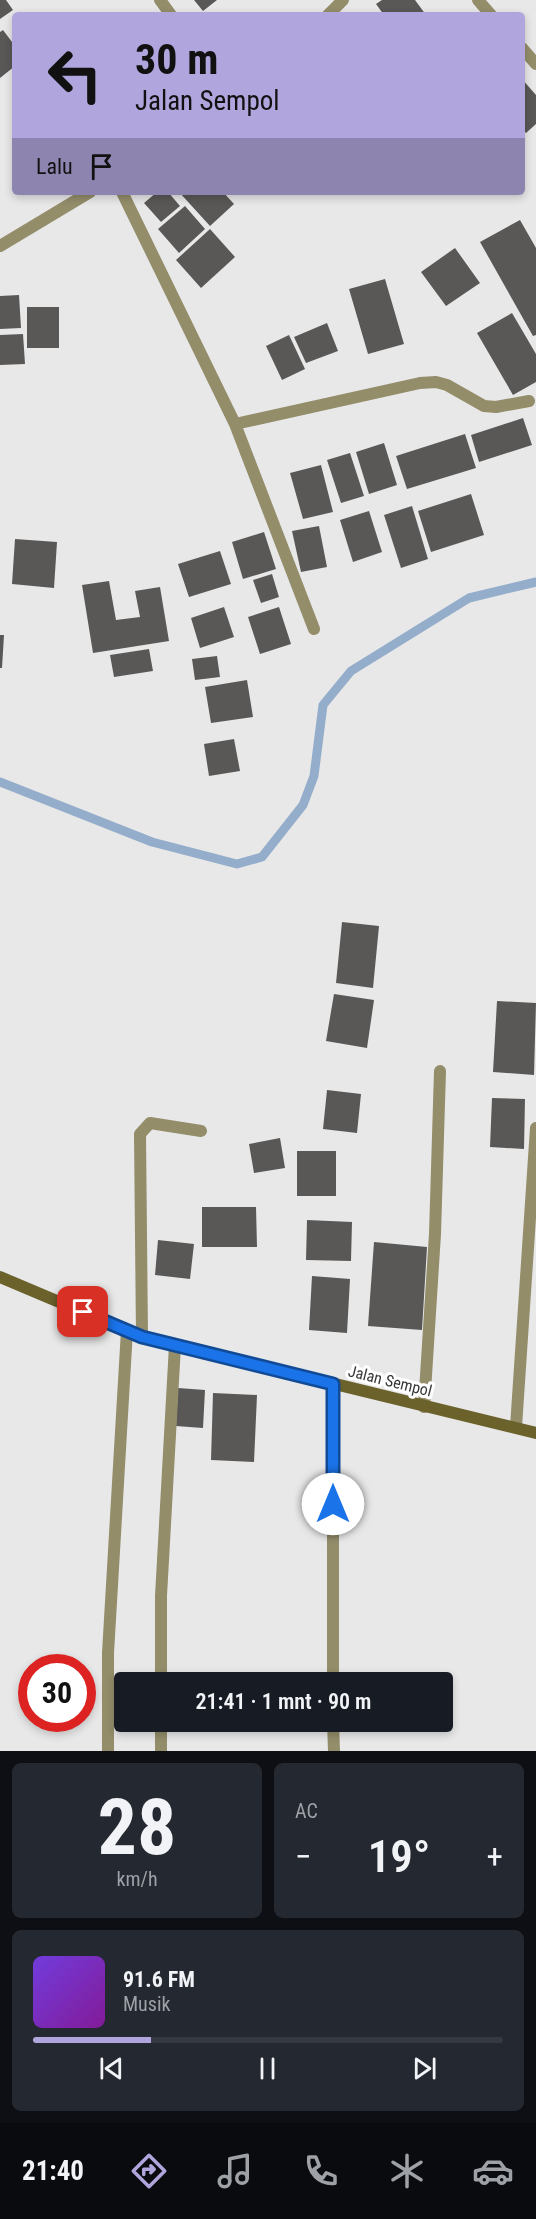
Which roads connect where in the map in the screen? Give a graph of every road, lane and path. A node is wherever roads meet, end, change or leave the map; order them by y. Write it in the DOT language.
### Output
graph roads {
  1 [pos="477,0"];
  2 [pos="488,12"];
  3 [pos="525,51"];
  4 [pos="536,64"];
  5 [pos="85,195"];
  6 [pos="123,195"];
  7 [pos="0,246"];
  8 [pos="529,401"];
  9 [pos="236,424"];
  10 [pos="314,629"];
  11 [pos="440,1071"];
  12 [pos="536,1128"];
  13 [pos="201,1131"];
  14 [pos="0,1277"];
  15 [pos="127,1330"];
  16 [pos="142,1337"];
  17 [pos="175,1345"];
  18 [pos="333,1384"];
  19 [pos="424,1407"];
  20 [pos="516,1427"];
  21 [pos="536,1433"];
  22 [pos="161,1672"];
  23 [pos="333,1672"];
  24 [pos="161,1732"];
  25 [pos="333,1732"];
  26 [pos="108,1751"];
  27 [pos="160,1751"];
  28 [pos="334,1751"];
  1 -- 2 [label="street"];
  3 -- 4 [label="street"];
  5 -- 7 [label="street"];
  6 -- 9 [label="street"];
  8 -- 9 [label="street"];
  9 -- 10 [label="street"];
  11 -- 19 [label="street"];
  12 -- 20 [label="street"];
  13 -- 16 [label="street"];
  14 -- 15 [label="street, Jalan Sempol"];
  15 -- 16 [label="street, Jalan Sempol"];
  15 -- 26 [label="street"];
  16 -- 17 [label="street, Jalan Sempol"];
  17 -- 18 [label="street, Jalan Sempol"];
  17 -- 22 [label="street"];
  18 -- 19 [label="street, Jalan Sempol"];
  18 -- 23 [label="street"];
  19 -- 20 [label="street, Jalan Sempol"];
  20 -- 21 [label="street, Jalan Sempol"];
  24 -- 27 [label="street"];
  25 -- 28 [label="street"];
}
